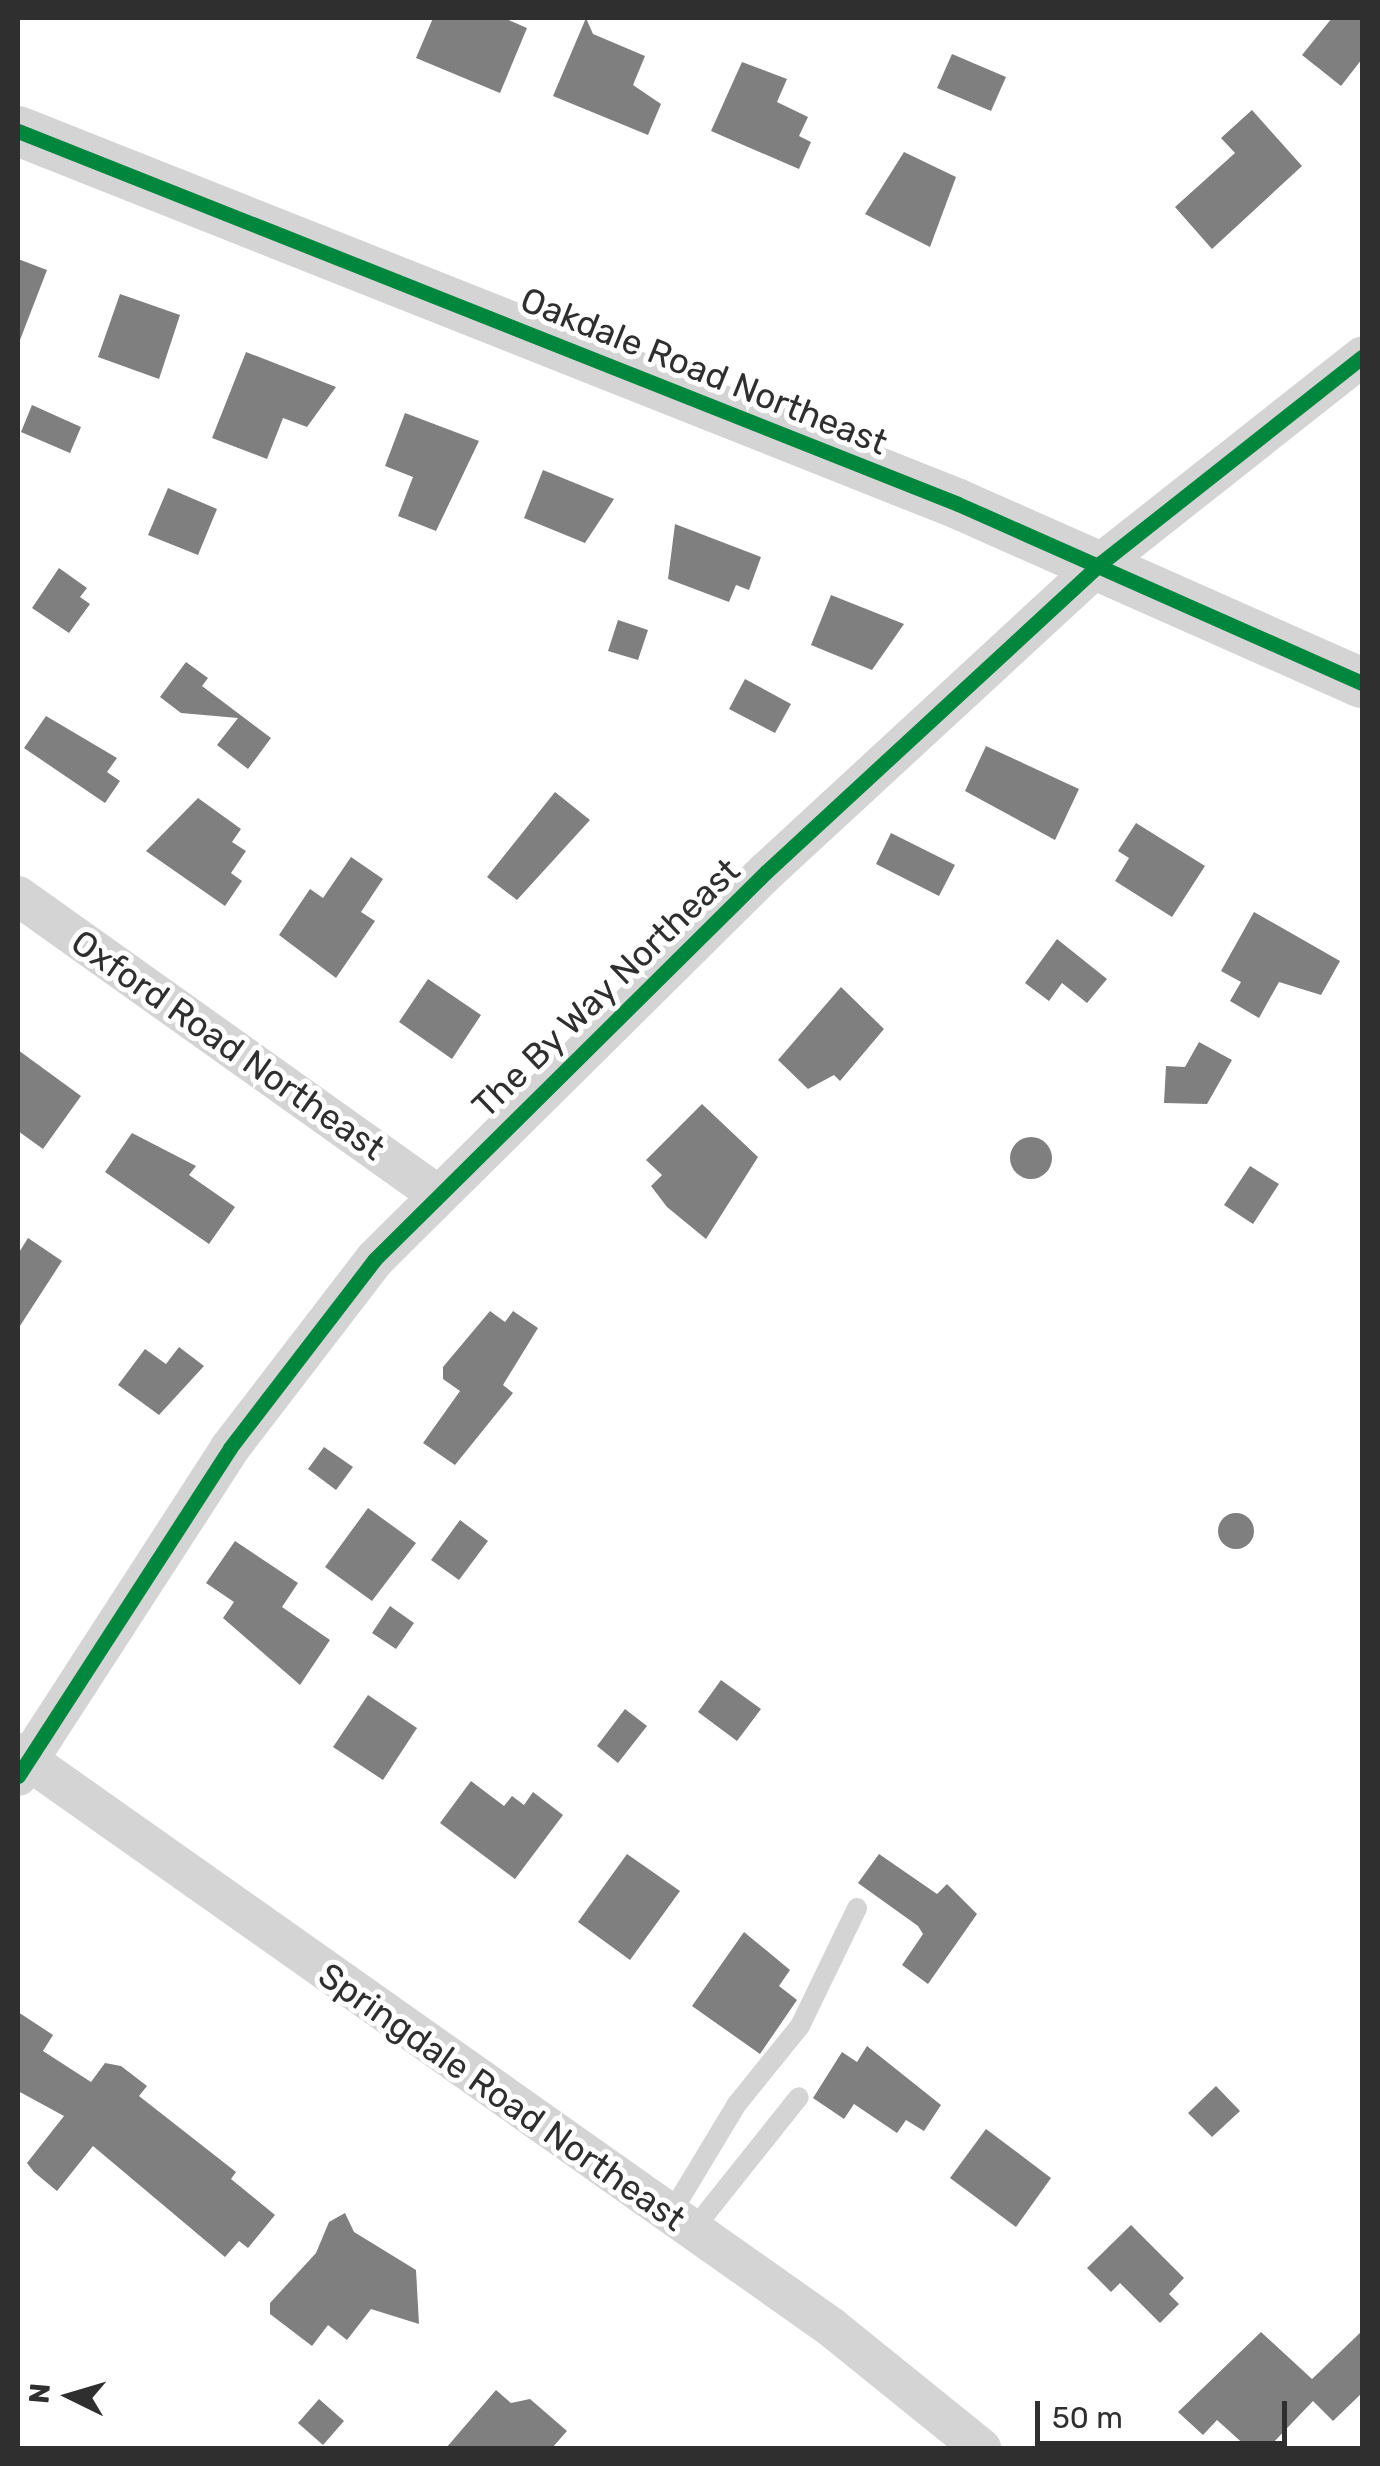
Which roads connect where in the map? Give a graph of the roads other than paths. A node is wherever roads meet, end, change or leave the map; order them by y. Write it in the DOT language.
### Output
graph roads {
  1 [pos="18,131"];
  2 [pos="1362,357"];
  3 [pos="1101,563"];
  4 [pos="1362,683"];
  5 [pos="18,896"];
  6 [pos="438,1195"];
  7 [pos="21,1763"];
  8 [pos="857,1908"];
  9 [pos="798,2098"];
  10 [pos="681,2223"];
  11 [pos="981,2448"];
  1 -- 3 [label="street, Oakdale Road Northeast"];
  2 -- 3 [label="street, The By Way Northeast"];
  3 -- 4 [label="street, Oakdale Road Northeast"];
  3 -- 6 [label="street, The By Way Northeast"];
  5 -- 6 [label="street, Oxford Road Northeast"];
  6 -- 7 [label="street, The By Way Northeast"];
  7 -- 10 [label="street, Springdale Road Northeast"];
  8 -- 10 [label="lane"];
  9 -- 10 [label="lane"];
  10 -- 11 [label="street, Springdale Road Northeast"];
}
